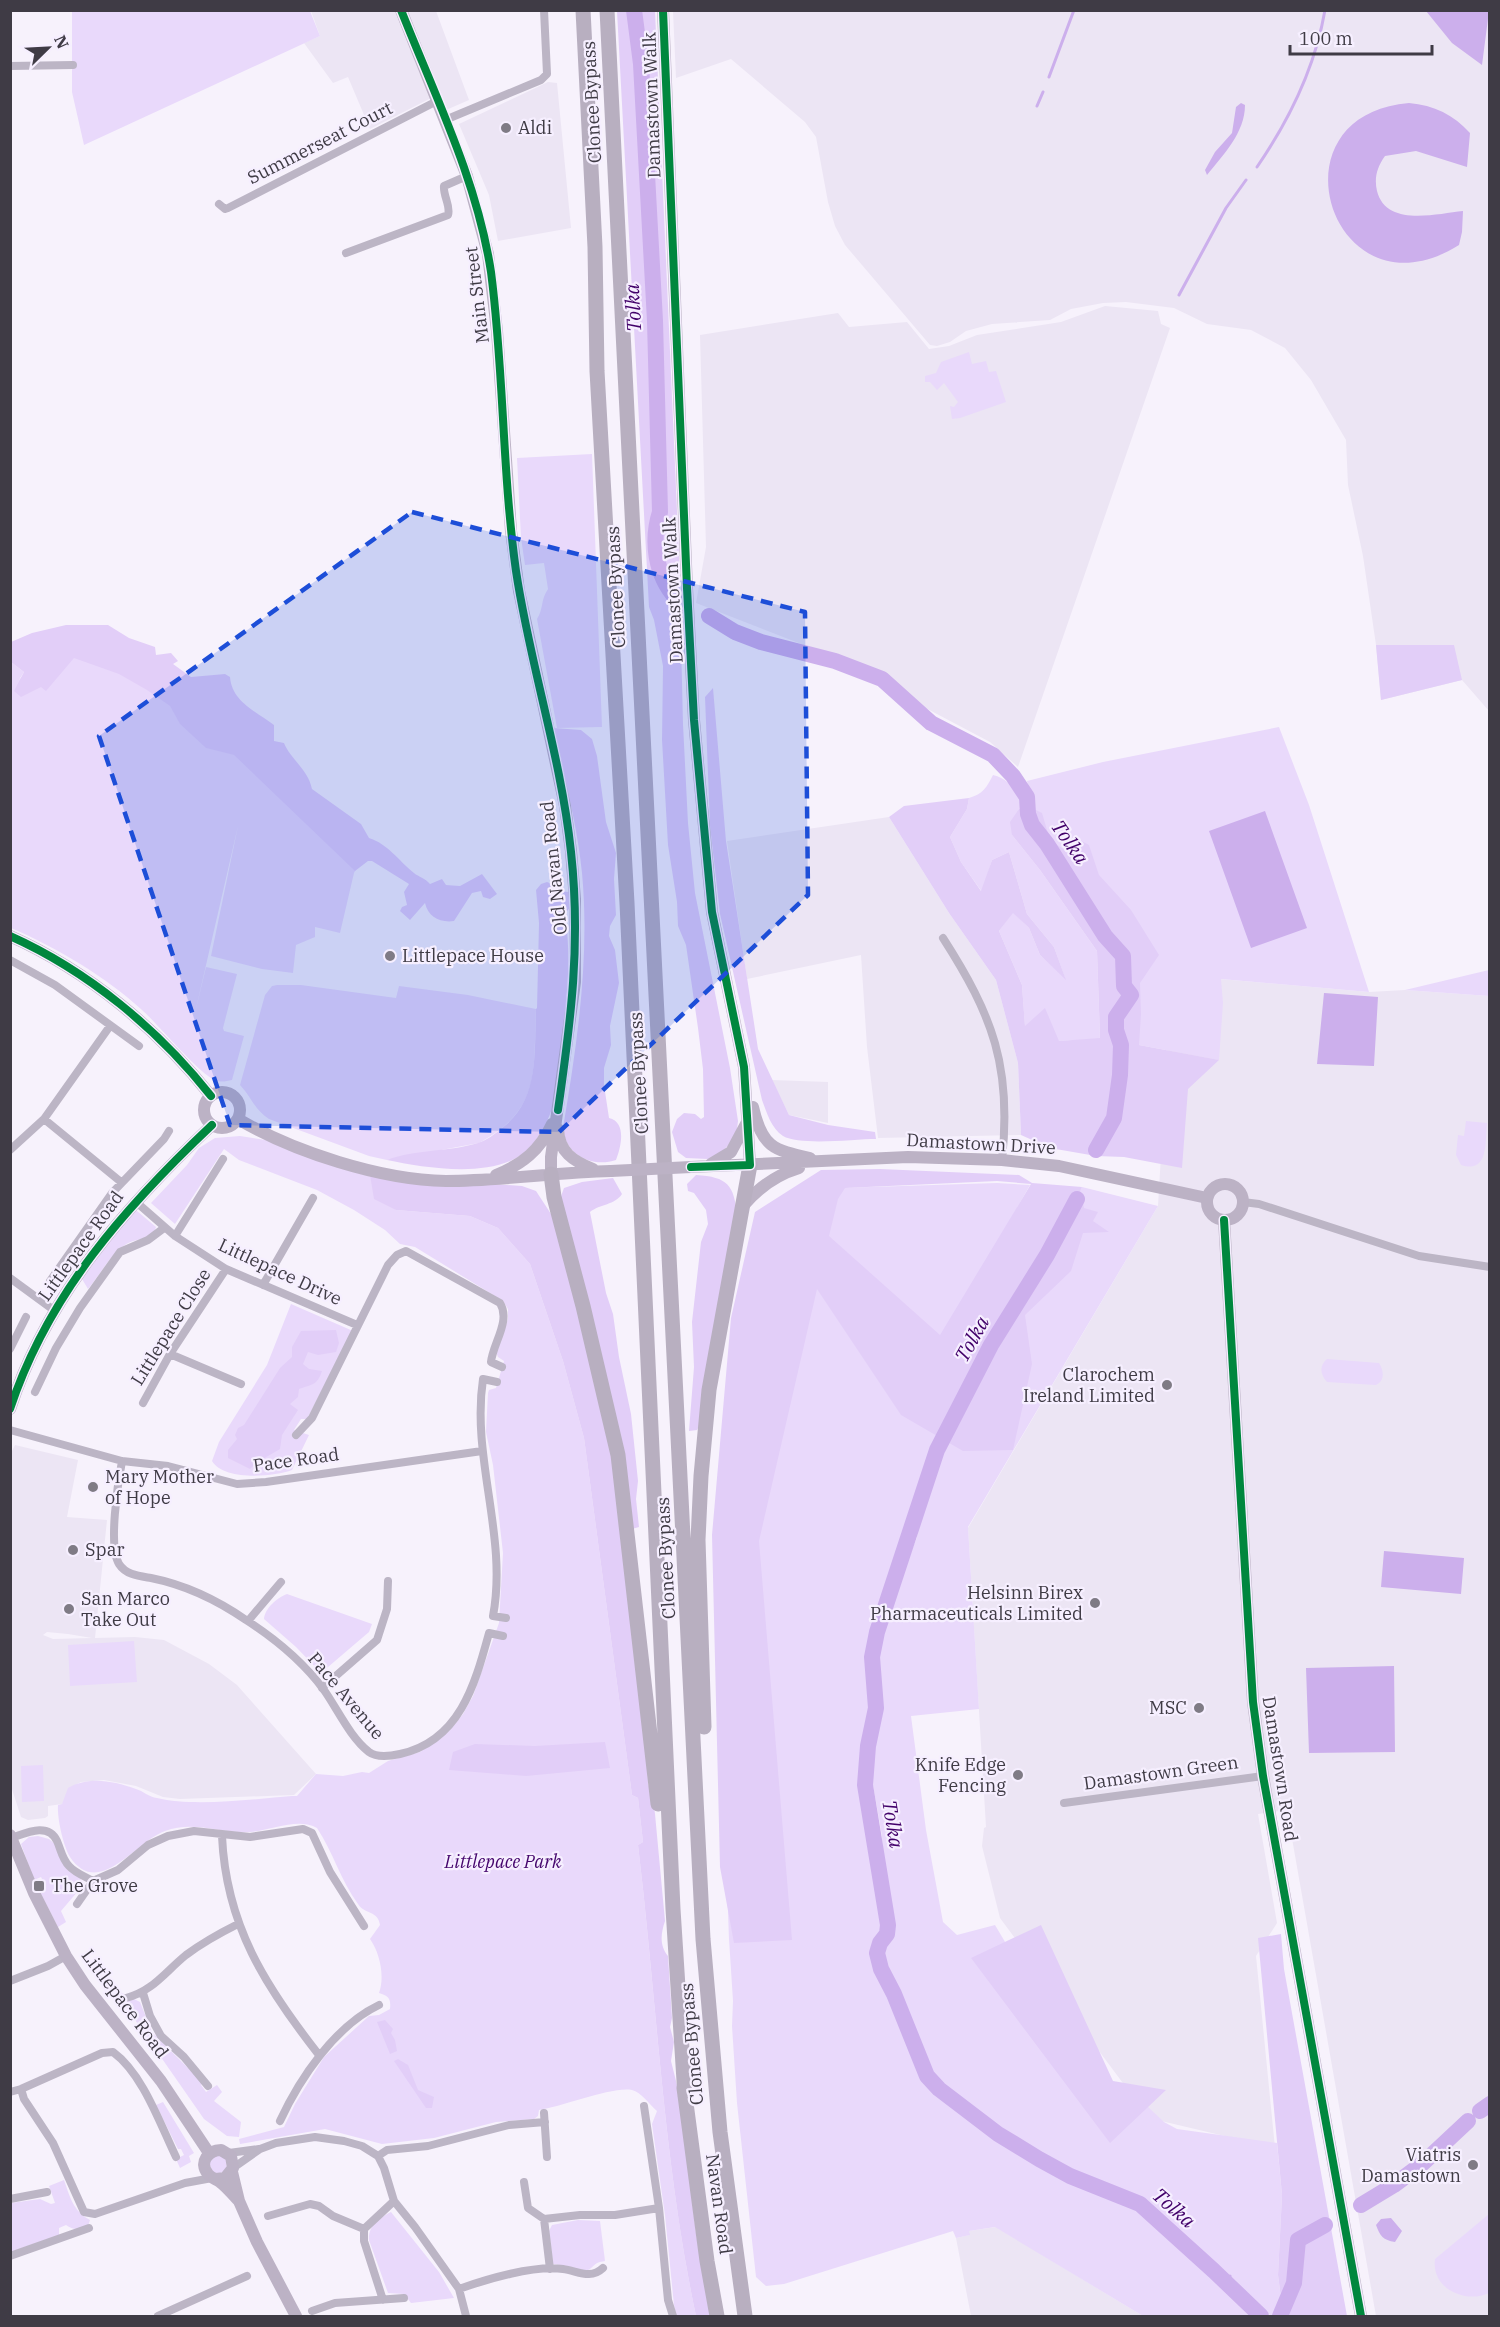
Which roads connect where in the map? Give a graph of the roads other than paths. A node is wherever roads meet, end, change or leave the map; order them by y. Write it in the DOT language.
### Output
graph roads {
  1 [pos="401,10"];
  2 [pos="544,10"];
  3 [pos="583,10"];
  4 [pos="607,10"];
  5 [pos="663,10"];
  6 [pos="73,65"];
  7 [pos="10,66"];
  8 [pos="438,101"];
  9 [pos="445,120"];
  10 [pos="467,176"];
  11 [pos="219,204"];
  12 [pos="346,253"];
  13 [pos="519,591"];
  14 [pos="10,936"];
  15 [pos="943,938"];
  16 [pos="10,960"];
  17 [pos="110,1026"];
  18 [pos="139,1046"];
  19 [pos="744,1067"];
  20 [pos="211,1096"];
  21 [pos="558,1110"];
  22 [pos="44,1119"];
  23 [pos="238,1119"];
  24 [pos="748,1121"];
  25 [pos="212,1125"];
  26 [pos="169,1131"];
  27 [pos="10,1150"];
  28 [pos="223,1159"];
  29 [pos="1002,1160"];
  30 [pos="826,1161"];
  31 [pos="750,1164"];
  32 [pos="709,1166"];
  33 [pos="605,1171"];
  34 [pos="551,1174"];
  35 [pos="484,1180"];
  36 [pos="121,1182"];
  37 [pos="747,1189"];
  38 [pos="313,1198"];
  39 [pos="1207,1198"];
  40 [pos="135,1201"];
  41 [pos="1243,1202"];
  42 [pos="744,1205"];
  43 [pos="1224,1220"];
  44 [pos="164,1228"];
  45 [pos="175,1236"];
  46 [pos="1490,1267"];
  47 [pos="226,1269"];
  48 [pos="10,1278"];
  49 [pos="50,1281"];
  50 [pos="263,1285"];
  51 [pos="55,1311"];
  52 [pos="26,1317"];
  53 [pos="357,1325"];
  54 [pos="10,1349"];
  55 [pos="170,1354"];
  56 [pos="502,1367"];
  57 [pos="40,1382"];
  58 [pos="496,1382"];
  59 [pos="241,1384"];
  60 [pos="50,1387"];
  61 [pos="35,1392"];
  62 [pos="143,1403"];
  63 [pos="10,1409"];
  64 [pos="10,1430"];
  65 [pos="296,1435"];
  66 [pos="482,1451"];
  67 [pos="122,1461"];
  68 [pos="388,1581"];
  69 [pos="281,1582"];
  70 [pos="506,1618"];
  71 [pos="248,1621"];
  72 [pos="503,1635"];
  73 [pos="322,1688"];
  74 [pos="1263,1776"];
  75 [pos="1064,1803"];
  76 [pos="222,1836"];
  77 [pos="11,1837"];
  78 [pos="93,1881"];
  79 [pos="77,1904"];
  80 [pos="238,1924"];
  81 [pos="364,1926"];
  82 [pos="66,1956"];
  83 [pos="10,1982"];
  84 [pos="142,1993"];
  85 [pos="126,1998"];
  86 [pos="379,2005"];
  87 [pos="318,2055"];
  88 [pos="208,2086"];
  89 [pos="21,2089"];
  90 [pos="10,2092"];
  91 [pos="685,2096"];
  92 [pos="644,2106"];
  93 [pos="280,2121"];
  94 [pos="720,2133"];
  95 [pos="260,2149"];
  96 [pos="209,2153"];
  97 [pos="229,2153"];
  98 [pos="378,2156"];
  99 [pos="176,2157"];
  100 [pos="547,2157"];
  101 [pos="233,2170"];
  102 [pos="211,2174"];
  103 [pos="524,2182"];
  104 [pos="47,2192"];
  105 [pos="10,2199"];
  106 [pos="239,2201"];
  107 [pos="394,2201"];
  108 [pos="659,2208"];
  109 [pos="268,2216"];
  110 [pos="544,2219"];
  111 [pos="89,2228"];
  112 [pos="364,2229"];
  113 [pos="10,2256"];
  114 [pos="603,2268"];
  115 [pos="549,2269"];
  116 [pos="247,2276"];
  117 [pos="459,2289"];
  118 [pos="404,2298"];
  119 [pos="383,2300"];
  120 [pos="312,2311"];
  121 [pos="158,2316"];
  122 [pos="296,2316"];
  123 [pos="466,2316"];
  124 [pos="673,2316"];
  125 [pos="717,2316"];
  126 [pos="745,2316"];
  127 [pos="1361,2316"];
  1 -- 8 [label="street, Main Street"];
  2 -- 9 [label="street"];
  3 -- 91 [label="highway, Clonee Bypass"];
  4 -- 94 [label="highway, Clonee Bypass"];
  5 -- 19 [label="street, Damastown Walk"];
  6 -- 7 [label="street"];
  8 -- 9 [label="street, Main Street"];
  8 -- 11 [label="street, Summerseat Court"];
  9 -- 10 [label="street, Main Street"];
  10 -- 12 [label="street"];
  10 -- 13 [label="street, Main Street"];
  13 -- 21 [label="street, Old Navan Road"];
  14 -- 20 [label="street"];
  15 -- 29 [label="street"];
  16 -- 17 [label="street"];
  17 -- 18 [label="street"];
  17 -- 22 [label="street"];
  19 -- 24 [label="street, Damastown Walk"];
  19 -- 30 [label="street"];
  20 -- 23 [label="street"];
  20 -- 25 [label="street"];
  21 -- 33 [label="street"];
  21 -- 34 [label="street, Old Navan Road"];
  21 -- 35 [label="street, Old Navan Road"];
  22 -- 27 [label="street"];
  22 -- 36 [label="street"];
  23 -- 25 [label="street"];
  23 -- 35 [label="street, Damastown Drive"];
  24 -- 31 [label="street, Damastown Walk"];
  24 -- 32 [label="street"];
  25 -- 40 [label="street, Littlepace Road"];
  26 -- 36 [label="street"];
  28 -- 45 [label="street"];
  29 -- 30 [label="street, Damastown Drive"];
  29 -- 39 [label="street, Damastown Drive"];
  30 -- 31 [label="street, Damastown Drive"];
  30 -- 42 [label="street"];
  31 -- 32 [label="street, Damastown Drive"];
  31 -- 37 [label="highway"];
  32 -- 33 [label="street, Damastown Drive, bridge"];
  32 -- 37 [label="street"];
  33 -- 34 [label="street, Damastown Drive"];
  34 -- 35 [label="street, Damastown Drive"];
  34 -- 91 [label="highway"];
  36 -- 49 [label="street"];
  37 -- 42 [label="highway"];
  38 -- 50 [label="street"];
  39 -- 41 [label="street"];
  39 -- 43 [label="street"];
  40 -- 44 [label="street, Littlepace Drive"];
  40 -- 51 [label="street, Littlepace Road"];
  41 -- 43 [label="street"];
  41 -- 46 [label="street"];
  42 -- 94 [label="highway"];
  43 -- 74 [label="street, Damastown Road"];
  44 -- 45 [label="street, Littlepace Drive"];
  44 -- 57 [label="street"];
  45 -- 47 [label="street, Littlepace Drive"];
  47 -- 50 [label="street, Littlepace Drive"];
  47 -- 55 [label="street, Littlepace Close"];
  48 -- 51 [label="street"];
  50 -- 53 [label="street, Littlepace Drive"];
  51 -- 63 [label="street, Littlepace Road"];
  52 -- 54 [label="street"];
  53 -- 56 [label="street, Littlepace Drive"];
  53 -- 65 [label="street, Littlepace Drive"];
  55 -- 59 [label="street"];
  55 -- 62 [label="street, Littlepace Close"];
  57 -- 60 [label="street"];
  57 -- 61 [label="street"];
  58 -- 66 [label="street"];
  64 -- 67 [label="street, Pace Road"];
  66 -- 67 [label="street, Pace Road"];
  66 -- 70 [label="street"];
  67 -- 71 [label="street, Pace Avenue"];
  68 -- 73 [label="street"];
  69 -- 71 [label="street"];
  71 -- 73 [label="street, Pace Avenue"];
  72 -- 73 [label="street, Pace Avenue"];
  74 -- 75 [label="street, Damastown Green"];
  74 -- 127 [label="street, Damastown Road"];
  76 -- 78 [label="street"];
  76 -- 80 [label="street"];
  76 -- 81 [label="street"];
  77 -- 78 [label="street"];
  77 -- 82 [label="street, Littlepace Road"];
  78 -- 79 [label="street"];
  80 -- 84 [label="street"];
  80 -- 87 [label="street"];
  82 -- 83 [label="street"];
  82 -- 96 [label="street, Littlepace Road"];
  84 -- 85 [label="street"];
  84 -- 88 [label="street"];
  86 -- 87 [label="street"];
  87 -- 93 [label="street"];
  89 -- 90 [label="street"];
  89 -- 99 [label="street"];
  89 -- 102 [label="street"];
  91 -- 125 [label="highway, Navan Road"];
  92 -- 108 [label="street"];
  94 -- 126 [label="highway, Navan Road"];
  95 -- 97 [label="street"];
  95 -- 98 [label="street"];
  95 -- 101 [label="street"];
  96 -- 97 [label="street"];
  96 -- 102 [label="street"];
  97 -- 101 [label="street"];
  98 -- 100 [label="street"];
  98 -- 107 [label="street"];
  101 -- 102 [label="street"];
  101 -- 106 [label="street"];
  102 -- 106 [label="street"];
  103 -- 110 [label="street"];
  104 -- 105 [label="street"];
  106 -- 122 [label="street"];
  107 -- 112 [label="street"];
  107 -- 117 [label="street"];
  108 -- 110 [label="street"];
  108 -- 124 [label="street"];
  109 -- 112 [label="street"];
  110 -- 115 [label="street"];
  111 -- 113 [label="street"];
  112 -- 119 [label="street"];
  114 -- 115 [label="street"];
  115 -- 117 [label="street"];
  116 -- 121 [label="street"];
  117 -- 123 [label="street"];
  118 -- 119 [label="street"];
  119 -- 120 [label="street"];
}
